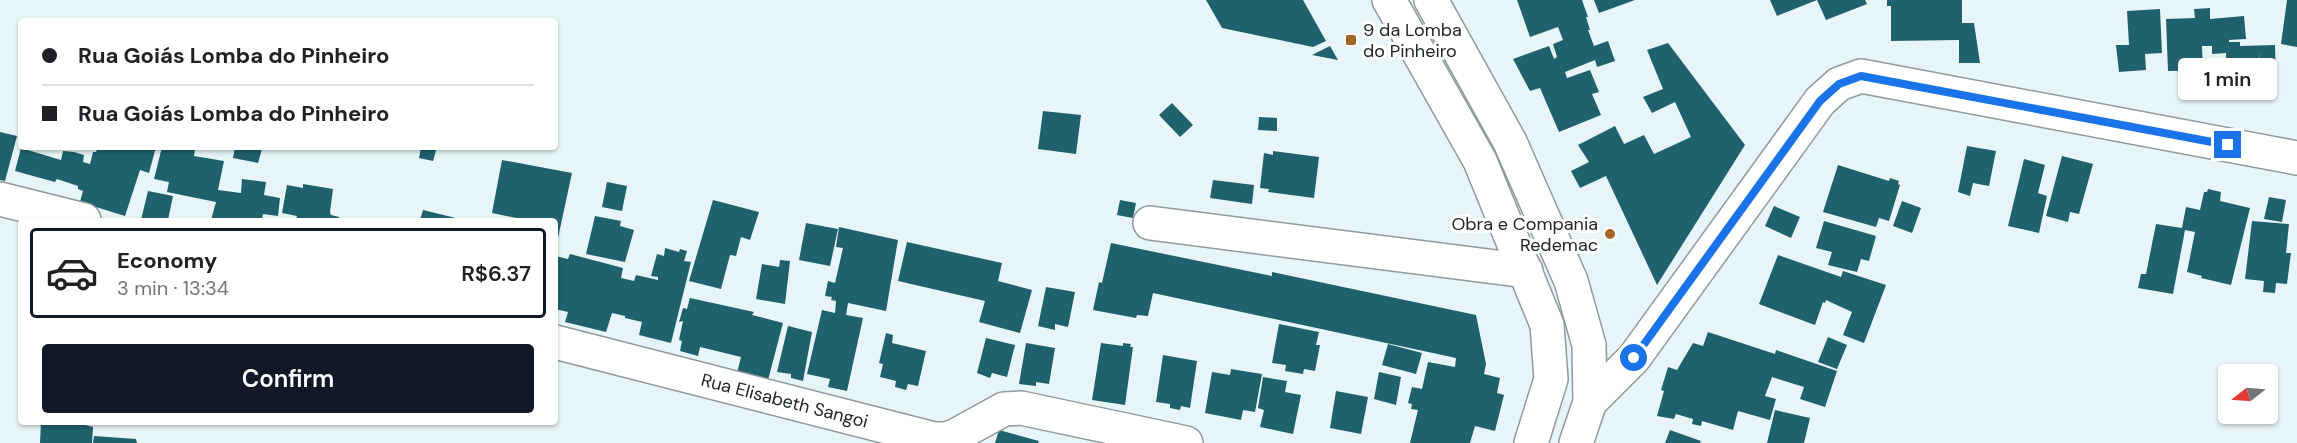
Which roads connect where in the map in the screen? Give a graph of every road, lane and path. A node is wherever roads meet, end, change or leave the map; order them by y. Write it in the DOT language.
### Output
graph roads {
  1 [pos="1389,0"];
  2 [pos="1431,0"];
  3 [pos="2297,158"];
  4 [pos="0,199"];
  5 [pos="76,218"];
  6 [pos="1150,223"];
  7 [pos="1526,271"];
  8 [pos="558,343"];
  9 [pos="1590,402"];
  10 [pos="1186,443"];
  11 [pos="1531,443"];
  12 [pos="1576,443"];
  1 -- 7 [label="street"];
  2 -- 9 [label="street"];
  3 -- 9 [label="street"];
  4 -- 5 [label="street"];
  6 -- 7 [label="street"];
  7 -- 11 [label="street"];
  8 -- 10 [label="street, Rua Elisabeth Sangoi"];
  9 -- 12 [label="street"];
}
